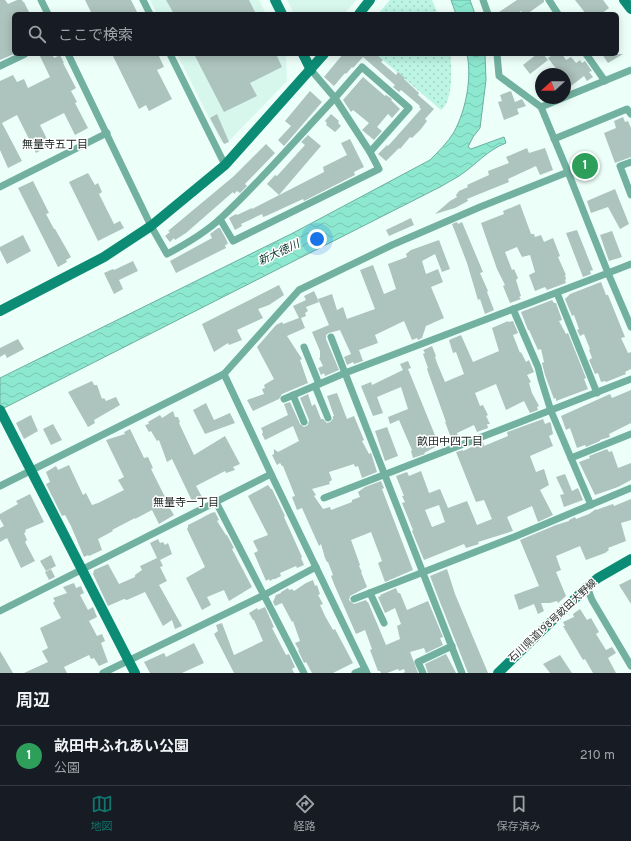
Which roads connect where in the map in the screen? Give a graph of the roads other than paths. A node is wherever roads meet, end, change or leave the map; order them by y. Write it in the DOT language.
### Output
graph roads {
  1 [pos="41,0"];
  2 [pos="143,0"];
  3 [pos="275,0"];
  4 [pos="370,0"];
  5 [pos="483,0"];
  6 [pos="548,0"];
  7 [pos="624,0"];
  8 [pos="631,9"];
  9 [pos="47,12"];
  10 [pos="149,12"];
  11 [pos="281,12"];
  12 [pos="360,12"];
  13 [pos="487,12"];
  14 [pos="557,12"];
  15 [pos="21,56"];
  16 [pos="69,56"];
  17 [pos="171,56"];
  18 [pos="304,56"];
  19 [pos="322,56"];
  20 [pos="497,56"];
  21 [pos="587,56"];
  22 [pos="0,66"];
  23 [pos="311,70"];
  24 [pos="631,70"];
  25 [pos="605,81"];
  26 [pos="571,95"];
  27 [pos="335,98"];
  28 [pos="549,104"];
  29 [pos="541,107"];
  30 [pos="631,114"];
  31 [pos="107,133"];
  32 [pos="554,138"];
  33 [pos="370,152"];
  34 [pos="631,162"];
  35 [pos="225,165"];
  36 [pos="568,172"];
  37 [pos="0,187"];
  38 [pos="631,195"];
  39 [pos="220,219"];
  40 [pos="151,226"];
  41 [pos="631,264"];
  42 [pos="608,273"];
  43 [pos="557,293"];
  44 [pos="513,309"];
  45 [pos="0,311"];
  46 [pos="630,324"];
  47 [pos="331,337"];
  48 [pos="304,347"];
  49 [pos="345,373"];
  50 [pos="224,374"];
  51 [pos="631,379"];
  52 [pos="317,385"];
  53 [pos="597,393"];
  54 [pos="293,395"];
  55 [pos="284,399"];
  56 [pos="551,411"];
  57 [pos="1,413"];
  58 [pos="328,418"];
  59 [pos="304,422"];
  60 [pos="631,434"];
  61 [pos="571,458"];
  62 [pos="31,470"];
  63 [pos="271,474"];
  64 [pos="385,474"];
  65 [pos="0,486"];
  66 [pos="631,488"];
  67 [pos="324,498"];
  68 [pos="216,502"];
  69 [pos="591,505"];
  70 [pos="631,559"];
  71 [pos="316,567"];
  72 [pos="82,570"];
  73 [pos="424,572"];
  74 [pos="587,588"];
  75 [pos="370,593"];
  76 [pos="264,595"];
  77 [pos="354,599"];
  78 [pos="0,611"];
  79 [pos="384,623"];
  80 [pos="452,646"];
  81 [pos="128,660"];
  82 [pos="631,666"];
  83 [pos="366,671"];
  84 [pos="103,673"];
  85 [pos="135,673"];
  86 [pos="304,673"];
  87 [pos="355,673"];
  88 [pos="423,673"];
  89 [pos="462,673"];
  90 [pos="498,673"];
  1 -- 9 [label="street"];
  2 -- 10 [label="street"];
  3 -- 11 [label="street"];
  4 -- 12 [label="street"];
  5 -- 13 [label="street"];
  6 -- 14 [label="street"];
  7 -- 8 [label="street"];
  15 -- 22 [label="street"];
  16 -- 31 [label="street"];
  17 -- 35 [label="street"];
  18 -- 23 [label="street"];
  19 -- 23 [label="street"];
  20 -- 29 [label="street"];
  21 -- 25 [label="street"];
  23 -- 27 [label="street"];
  23 -- 35 [label="street"];
  24 -- 25 [label="street"];
  25 -- 26 [label="street"];
  27 -- 33 [label="street"];
  27 -- 33 [label="street"];
  27 -- 39 [label="street"];
  28 -- 29 [label="street"];
  29 -- 32 [label="street"];
  30 -- 32 [label="street"];
  31 -- 37 [label="street"];
  31 -- 40 [label="street"];
  32 -- 36 [label="street"];
  33 -- 39 [label="street"];
  34 -- 38 [label="street"];
  35 -- 40 [label="street"];
  36 -- 42 [label="street"];
  36 -- 50 [label="street"];
  39 -- 40 [label="street"];
  40 -- 45 [label="street"];
  41 -- 42 [label="street"];
  42 -- 43 [label="street"];
  42 -- 46 [label="street"];
  43 -- 44 [label="street"];
  43 -- 53 [label="street"];
  44 -- 49 [label="street"];
  44 -- 56 [label="street"];
  47 -- 49 [label="street"];
  48 -- 52 [label="street"];
  49 -- 52 [label="street"];
  49 -- 64 [label="street"];
  50 -- 62 [label="street"];
  50 -- 63 [label="street"];
  51 -- 53 [label="street"];
  52 -- 54 [label="street"];
  52 -- 58 [label="street"];
  53 -- 56 [label="street"];
  54 -- 55 [label="street"];
  54 -- 59 [label="street"];
  56 -- 61 [label="street"];
  56 -- 64 [label="street"];
  57 -- 62 [label="street"];
  60 -- 61 [label="street"];
  61 -- 69 [label="street"];
  62 -- 65 [label="street"];
  62 -- 72 [label="street"];
  63 -- 68 [label="street"];
  63 -- 71 [label="street"];
  64 -- 67 [label="street"];
  64 -- 73 [label="street"];
  66 -- 69 [label="street"];
  68 -- 72 [label="street"];
  68 -- 76 [label="street"];
  69 -- 73 [label="street"];
  70 -- 74 [label="street, 石川県道198号畝田大野線"];
  71 -- 76 [label="street"];
  71 -- 83 [label="street"];
  72 -- 78 [label="street"];
  72 -- 81 [label="street"];
  73 -- 75 [label="street"];
  73 -- 80 [label="street"];
  74 -- 82 [label="street"];
  74 -- 90 [label="street, 石川県道198号畝田大野線"];
  75 -- 77 [label="street"];
  75 -- 79 [label="street"];
  76 -- 81 [label="street"];
  76 -- 86 [label="street"];
  80 -- 88 [label="street"];
  80 -- 89 [label="street"];
  81 -- 84 [label="street"];
  81 -- 85 [label="street"];
  83 -- 87 [label="street"];
}
